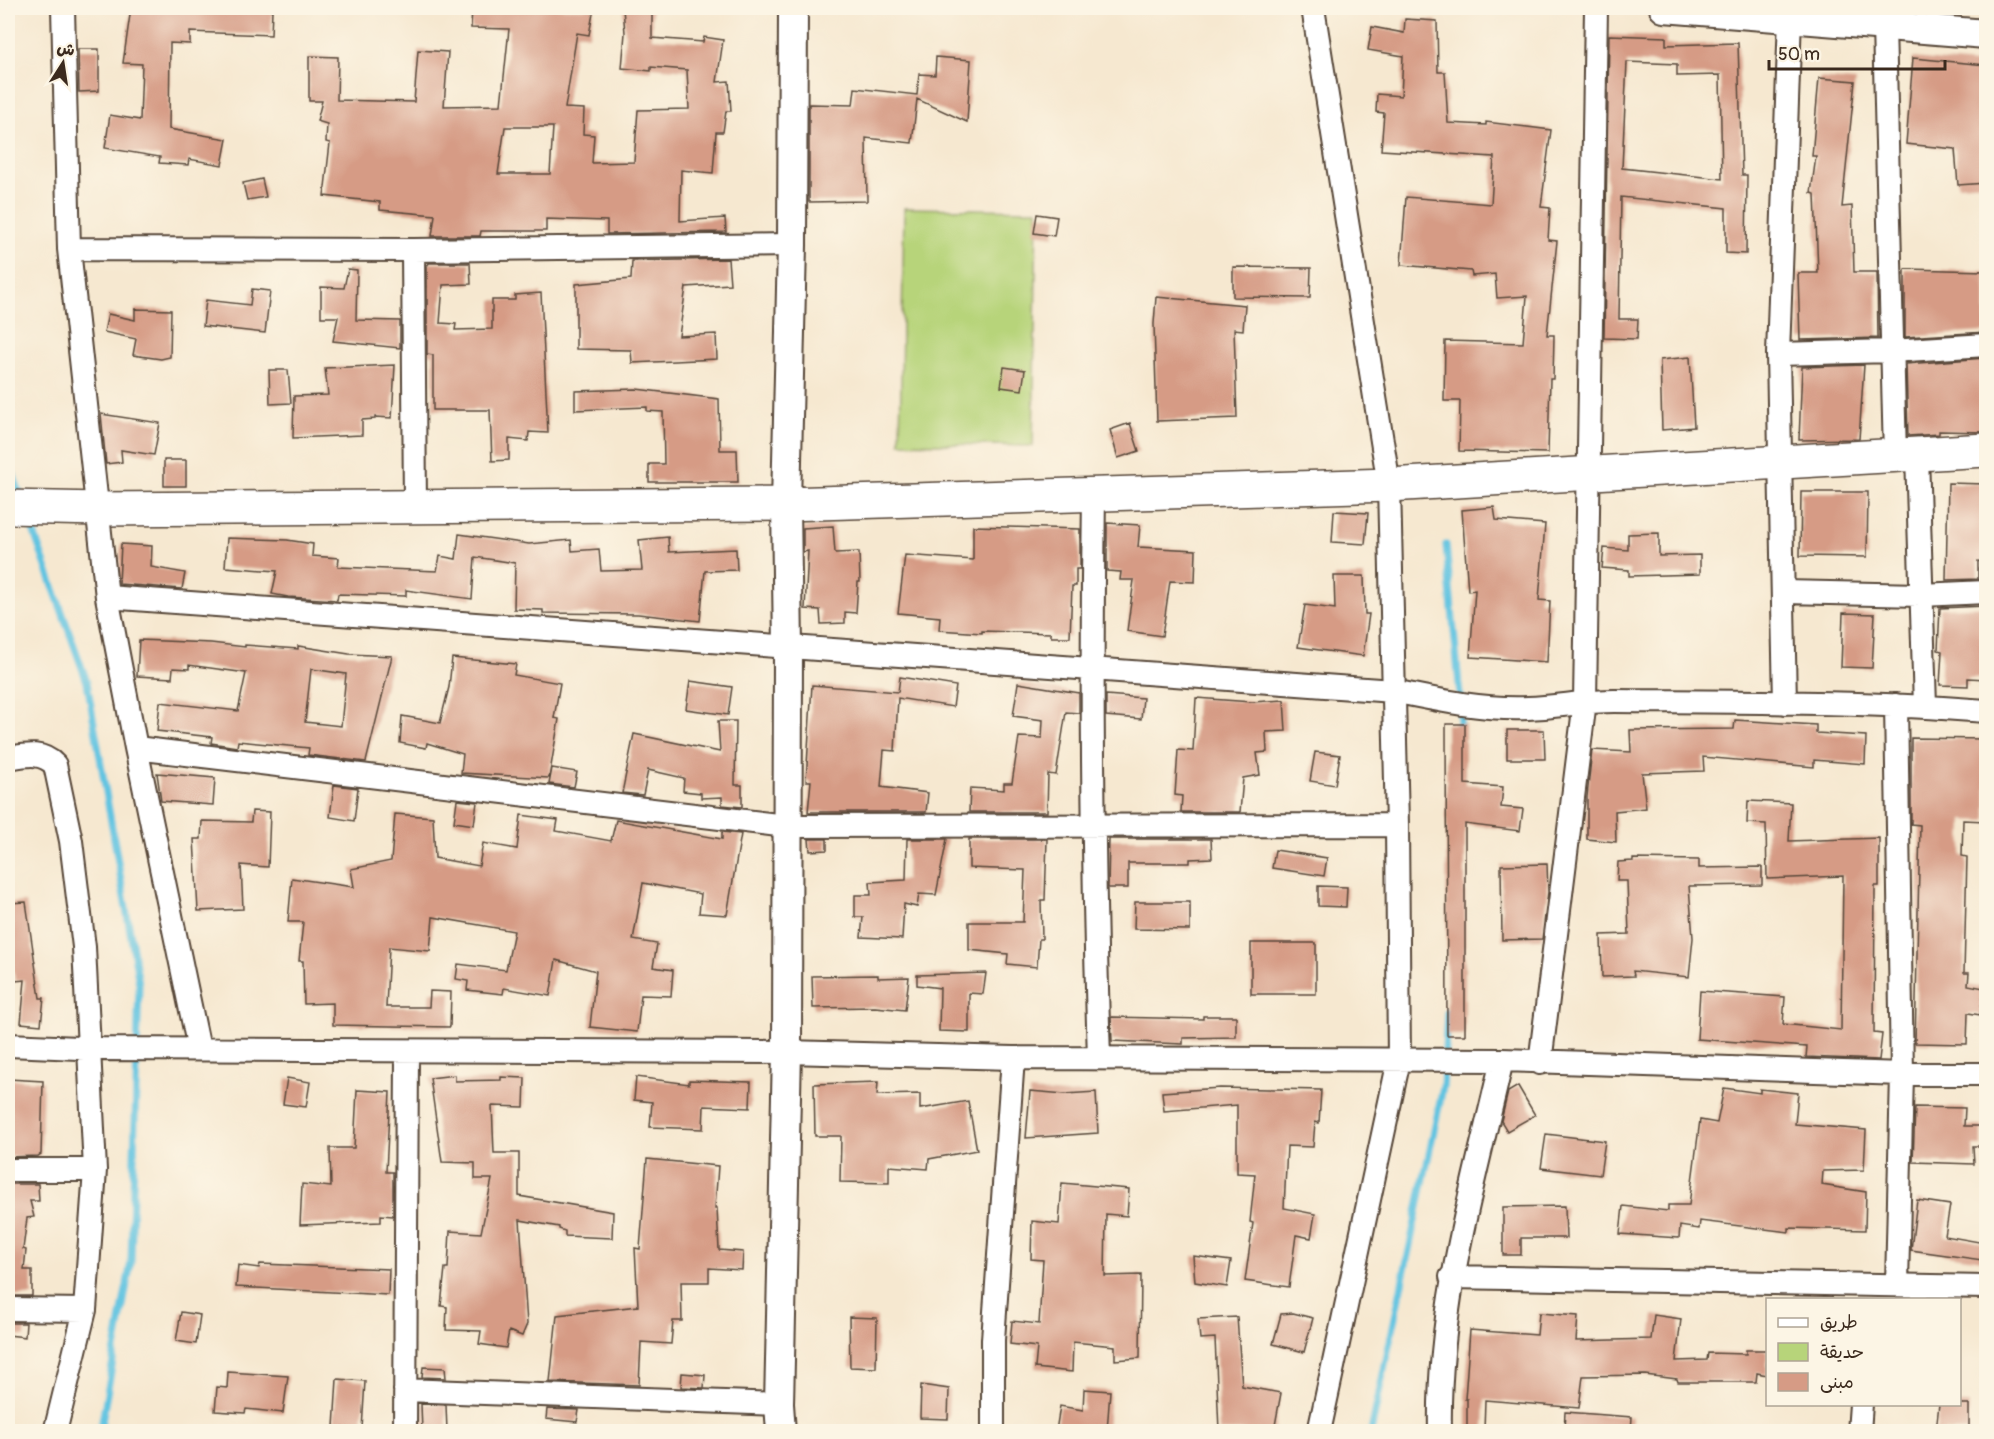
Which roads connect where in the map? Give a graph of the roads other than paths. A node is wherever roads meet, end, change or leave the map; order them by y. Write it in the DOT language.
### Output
graph roads {
  1 [pos="63,8"];
  2 [pos="793,8"];
  3 [pos="1313,8"];
  4 [pos="1596,8"];
  5 [pos="1664,8"];
  6 [pos="1790,17"];
  7 [pos="1897,21"];
  8 [pos="1986,34"];
  9 [pos="792,245"];
  10 [pos="69,249"];
  11 [pos="412,250"];
  12 [pos="1986,345"];
  13 [pos="1891,351"];
  14 [pos="1778,354"];
  15 [pos="1986,450"];
  16 [pos="1906,455"];
  17 [pos="1779,464"];
  18 [pos="1588,473"];
  19 [pos="1389,485"];
  20 [pos="1094,494"];
  21 [pos="786,504"];
  22 [pos="8,507"];
  23 [pos="415,507"];
  24 [pos="100,509"];
  25 [pos="1784,592"];
  26 [pos="1986,592"];
  27 [pos="1921,595"];
  28 [pos="107,597"];
  29 [pos="788,649"];
  30 [pos="1091,670"];
  31 [pos="1393,691"];
  32 [pos="1585,701"];
  33 [pos="1785,703"];
  34 [pos="1896,705"];
  35 [pos="1925,706"];
  36 [pos="1986,711"];
  37 [pos="136,748"];
  38 [pos="8,758"];
  39 [pos="1397,825"];
  40 [pos="786,826"];
  41 [pos="1092,826"];
  42 [pos="8,1046"];
  43 [pos="94,1049"];
  44 [pos="188,1049"];
  45 [pos="406,1052"];
  46 [pos="788,1052"];
  47 [pos="1013,1058"];
  48 [pos="1099,1058"];
  49 [pos="1399,1060"];
  50 [pos="1492,1060"];
  51 [pos="1540,1063"];
  52 [pos="1902,1074"];
  53 [pos="1986,1074"];
  54 [pos="8,1170"];
  55 [pos="95,1170"];
  56 [pos="1451,1277"];
  57 [pos="1897,1284"];
  58 [pos="1986,1287"];
  59 [pos="1866,1291"];
  60 [pos="8,1309"];
  61 [pos="85,1310"];
  62 [pos="405,1390"];
  63 [pos="1861,1406"];
  64 [pos="780,1418"];
  65 [pos="55,1431"];
  66 [pos="405,1431"];
  67 [pos="993,1431"];
  68 [pos="1319,1431"];
  69 [pos="1440,1431"];
  70 [pos="1859,1431"];
  1 -- 10 [label="street"];
  2 -- 9 [label="street"];
  3 -- 19 [label="street"];
  4 -- 18 [label="street"];
  5 -- 6 [label="street"];
  6 -- 7 [label="street"];
  6 -- 14 [label="street"];
  7 -- 8 [label="street"];
  7 -- 13 [label="street"];
  9 -- 11 [label="street"];
  9 -- 21 [label="street"];
  10 -- 11 [label="street"];
  10 -- 24 [label="street"];
  11 -- 23 [label="street"];
  12 -- 13 [label="street"];
  13 -- 14 [label="street"];
  13 -- 16 [label="street"];
  14 -- 17 [label="street"];
  15 -- 16 [label="main road"];
  16 -- 17 [label="main road"];
  16 -- 27 [label="street"];
  17 -- 18 [label="main road"];
  17 -- 25 [label="street"];
  18 -- 19 [label="main road"];
  18 -- 32 [label="street"];
  19 -- 20 [label="main road"];
  19 -- 31 [label="street"];
  20 -- 21 [label="main road"];
  20 -- 30 [label="street"];
  21 -- 23 [label="main road"];
  21 -- 29 [label="street"];
  22 -- 24 [label="main road"];
  23 -- 24 [label="main road"];
  24 -- 28 [label="street"];
  25 -- 27 [label="street"];
  25 -- 33 [label="street"];
  26 -- 27 [label="street"];
  27 -- 35 [label="street"];
  28 -- 29 [label="street"];
  28 -- 37 [label="street"];
  29 -- 30 [label="street"];
  29 -- 40 [label="street"];
  30 -- 31 [label="street"];
  30 -- 41 [label="street"];
  31 -- 32 [label="street"];
  31 -- 39 [label="street"];
  32 -- 33 [label="street"];
  32 -- 51 [label="street"];
  33 -- 34 [label="street"];
  34 -- 35 [label="street"];
  34 -- 52 [label="street"];
  35 -- 36 [label="street"];
  37 -- 40 [label="street"];
  37 -- 44 [label="street"];
  38 -- 43 [label="street"];
  39 -- 41 [label="street"];
  39 -- 49 [label="street"];
  40 -- 41 [label="street"];
  40 -- 46 [label="street"];
  41 -- 48 [label="street"];
  42 -- 43 [label="street"];
  43 -- 44 [label="street"];
  43 -- 55 [label="street"];
  44 -- 45 [label="street"];
  45 -- 46 [label="street"];
  45 -- 62 [label="street"];
  46 -- 47 [label="street"];
  46 -- 64 [label="street"];
  47 -- 48 [label="street"];
  47 -- 67 [label="street"];
  48 -- 49 [label="street"];
  49 -- 50 [label="street"];
  49 -- 68 [label="street"];
  50 -- 51 [label="street"];
  50 -- 56 [label="street"];
  51 -- 52 [label="street"];
  52 -- 53 [label="street"];
  52 -- 57 [label="street"];
  54 -- 55 [label="street"];
  55 -- 61 [label="street"];
  56 -- 59 [label="street"];
  56 -- 69 [label="street"];
  57 -- 58 [label="street"];
  57 -- 59 [label="street"];
  60 -- 61 [label="street"];
  61 -- 65 [label="street"];
  62 -- 64 [label="street"];
  62 -- 66 [label="street"];
  63 -- 70 [label="street"];
}
